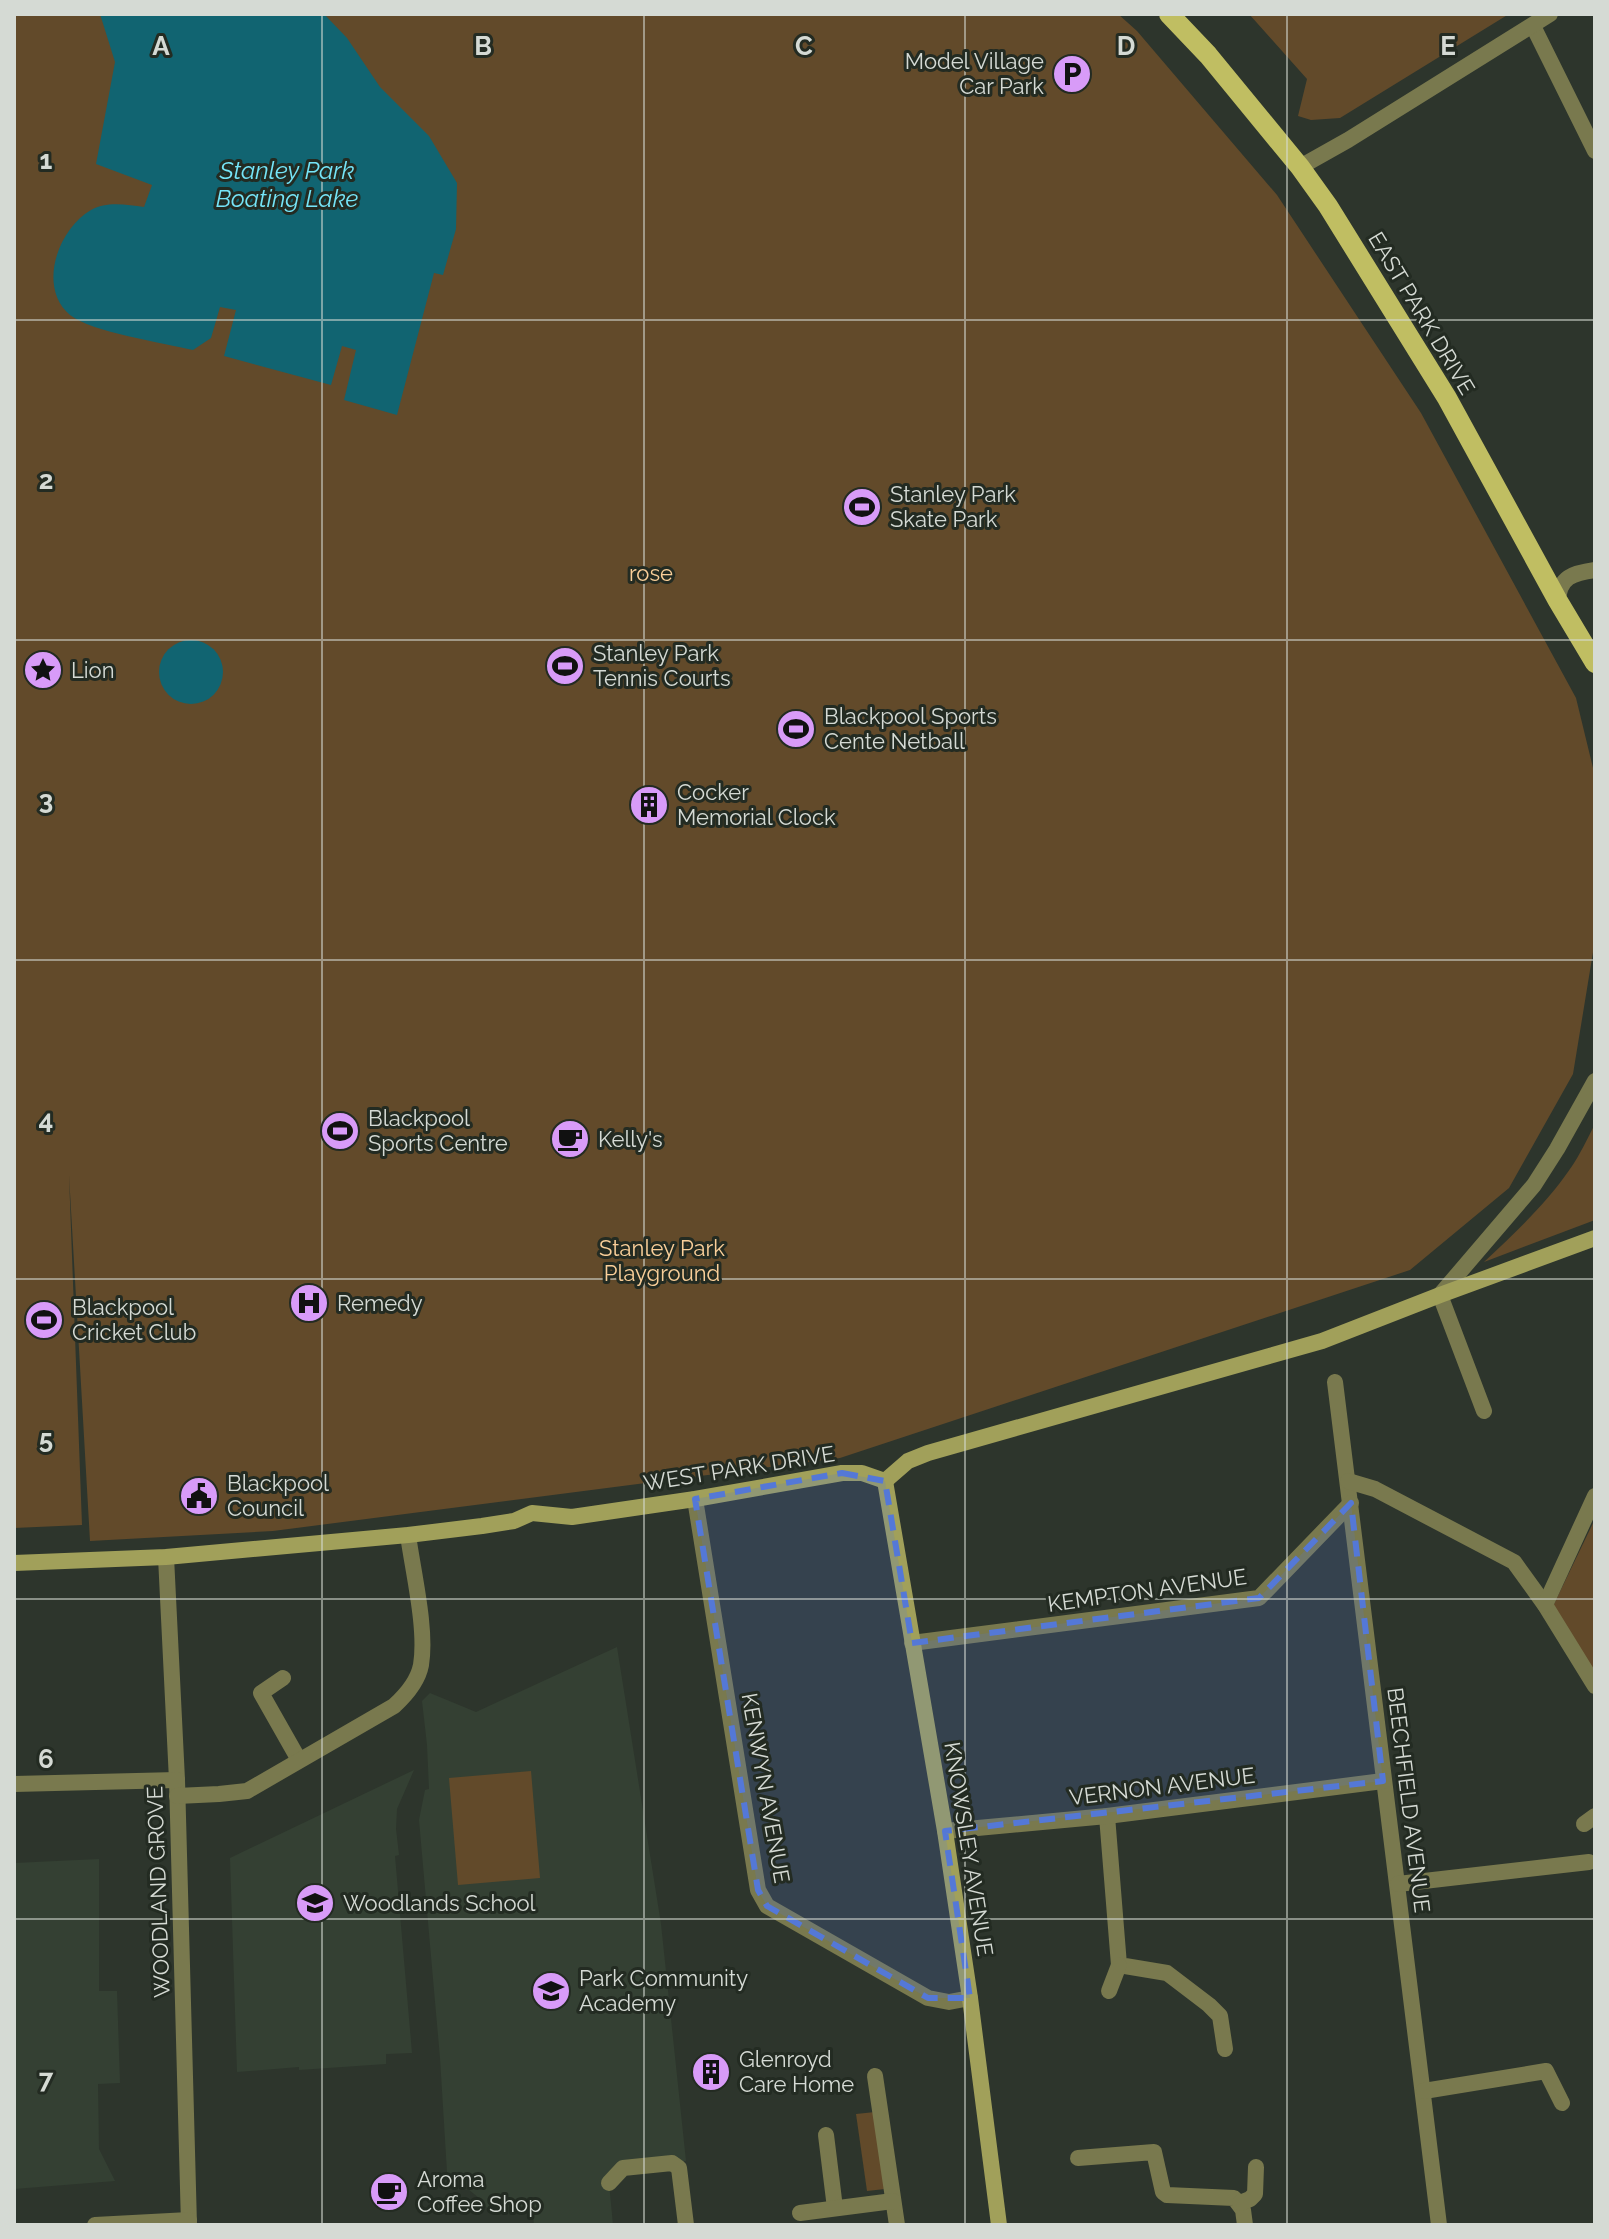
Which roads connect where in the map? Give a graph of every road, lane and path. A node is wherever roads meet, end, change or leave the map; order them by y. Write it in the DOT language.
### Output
graph roads {
  1 [pos="1169,14"];
  2 [pos="1550,14"];
  3 [pos="1533,26"];
  4 [pos="1595,151"];
  5 [pos="1300,167"];
  6 [pos="1595,570"];
  7 [pos="1558,601"];
  8 [pos="1595,663"];
  9 [pos="1595,1081"];
  10 [pos="1595,1238"];
  11 [pos="1440,1295"];
  12 [pos="1335,1382"];
  13 [pos="1484,1411"];
  14 [pos="885,1481"];
  15 [pos="1348,1481"];
  16 [pos="695,1499"];
  17 [pos="1351,1503"];
  18 [pos="1593,1508"];
  19 [pos="408,1535"];
  20 [pos="166,1557"];
  21 [pos="14,1563"];
  22 [pos="1545,1605"];
  23 [pos="912,1643"];
  24 [pos="283,1678"];
  25 [pos="1595,1686"];
  26 [pos="299,1760"];
  27 [pos="1383,1781"];
  28 [pos="14,1784"];
  29 [pos="177,1788"];
  30 [pos="1107,1816"];
  31 [pos="945,1831"];
  32 [pos="1589,1862"];
  33 [pos="1398,1884"];
  34 [pos="1119,1965"];
  35 [pos="1109,1991"];
  36 [pos="970,1998"];
  37 [pos="1225,2049"];
  38 [pos="875,2076"];
  39 [pos="1424,2091"];
  40 [pos="1562,2103"];
  41 [pos="826,2135"];
  42 [pos="1078,2158"];
  43 [pos="1256,2167"];
  44 [pos="609,2183"];
  45 [pos="893,2201"];
  46 [pos="1240,2203"];
  47 [pos="835,2208"];
  48 [pos="800,2213"];
  49 [pos="189,2222"];
  50 [pos="95,2225"];
  51 [pos="686,2225"];
  52 [pos="897,2225"];
  53 [pos="999,2225"];
  54 [pos="1245,2225"];
  55 [pos="1439,2225"];
  1 -- 5 [label="main road, EAST PARK DRIVE"];
  2 -- 3 [label="street"];
  3 -- 4 [label="street"];
  3 -- 5 [label="street"];
  5 -- 7 [label="main road, EAST PARK DRIVE"];
  6 -- 7 [label="street"];
  7 -- 8 [label="main road, EAST PARK DRIVE"];
  9 -- 11 [label="street"];
  10 -- 11 [label="street"];
  11 -- 13 [label="street"];
  11 -- 14 [label="street"];
  12 -- 15 [label="street, BEECHFIELD AVENUE"];
  14 -- 16 [label="street, WEST PARK DRIVE"];
  14 -- 23 [label="street, KNOWSLEY AVENUE"];
  15 -- 17 [label="street, BEECHFIELD AVENUE"];
  15 -- 22 [label="street"];
  16 -- 19 [label="street, WEST PARK DRIVE"];
  16 -- 36 [label="street, KENWYN AVENUE"];
  17 -- 23 [label="street, KEMPTON AVENUE"];
  17 -- 27 [label="street, BEECHFIELD AVENUE"];
  18 -- 22 [label="street"];
  19 -- 20 [label="street, WEST PARK DRIVE"];
  19 -- 26 [label="street"];
  20 -- 21 [label="street, WEST PARK DRIVE"];
  20 -- 29 [label="street, WOODLAND GROVE"];
  22 -- 25 [label="street"];
  23 -- 31 [label="street, KNOWSLEY AVENUE"];
  24 -- 26 [label="street"];
  26 -- 29 [label="street"];
  27 -- 30 [label="street, VERNON AVENUE"];
  27 -- 33 [label="street, BEECHFIELD AVENUE"];
  28 -- 29 [label="street"];
  29 -- 49 [label="street, WOODLAND GROVE"];
  30 -- 31 [label="street, VERNON AVENUE"];
  30 -- 34 [label="street"];
  31 -- 36 [label="street, KNOWSLEY AVENUE"];
  32 -- 33 [label="street"];
  33 -- 39 [label="street, BEECHFIELD AVENUE"];
  34 -- 35 [label="street"];
  34 -- 37 [label="street"];
  36 -- 53 [label="street, KNOWSLEY AVENUE"];
  38 -- 45 [label="street"];
  39 -- 40 [label="street"];
  39 -- 55 [label="street, BEECHFIELD AVENUE"];
  41 -- 47 [label="street"];
  42 -- 46 [label="street"];
  43 -- 46 [label="street"];
  44 -- 51 [label="street"];
  45 -- 47 [label="street"];
  45 -- 52 [label="street"];
  46 -- 54 [label="street"];
  47 -- 48 [label="street"];
  49 -- 50 [label="street"];
}
